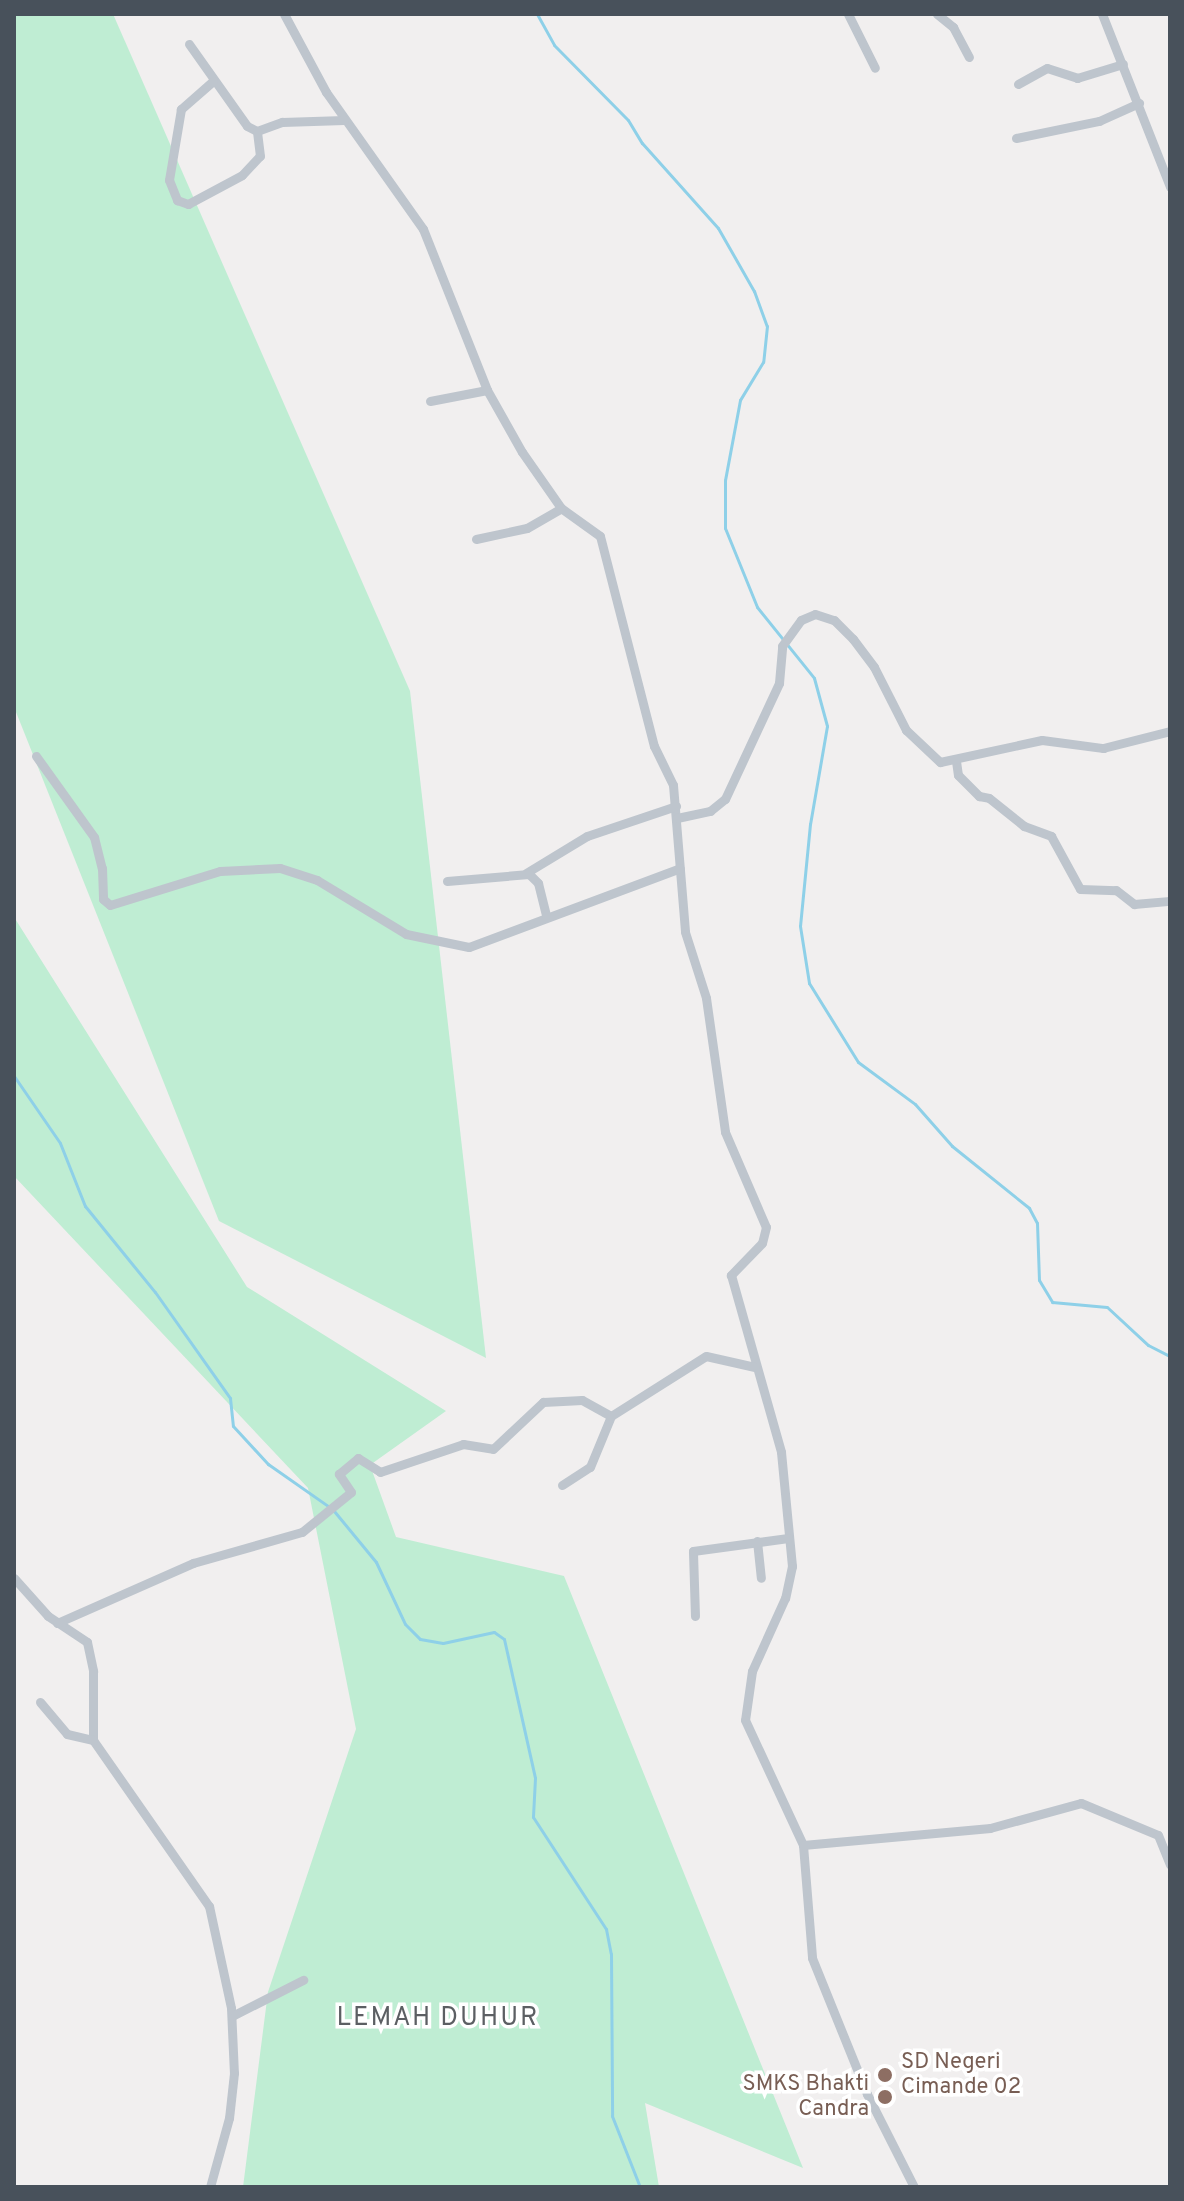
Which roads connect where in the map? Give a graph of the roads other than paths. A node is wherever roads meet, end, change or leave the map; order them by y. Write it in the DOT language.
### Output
graph roads {
  1 [pos="284,14"];
  2 [pos="848,14"];
  3 [pos="937,14"];
  4 [pos="1102,14"];
  5 [pos="189,44"];
  6 [pos="969,57"];
  7 [pos="1123,64"];
  8 [pos="875,68"];
  9 [pos="213,81"];
  10 [pos="1018,84"];
  11 [pos="1139,103"];
  12 [pos="344,120"];
  13 [pos="257,131"];
  14 [pos="1016,138"];
  15 [pos="1170,187"];
  16 [pos="487,390"];
  17 [pos="430,401"];
  18 [pos="561,508"];
  19 [pos="476,539"];
  20 [pos="1170,731"];
  21 [pos="36,756"];
  22 [pos="956,761"];
  23 [pos="676,806"];
  24 [pos="677,818"];
  25 [pos="680,868"];
  26 [pos="526,873"];
  27 [pos="447,881"];
  28 [pos="1170,901"];
  29 [pos="546,915"];
  30 [pos="755,1367"];
  31 [pos="611,1416"];
  32 [pos="562,1485"];
  33 [pos="788,1538"];
  34 [pos="757,1541"];
  35 [pos="14,1578"];
  36 [pos="761,1578"];
  37 [pos="695,1616"];
  38 [pos="57,1623"];
  39 [pos="40,1702"];
  40 [pos="93,1740"];
  41 [pos="803,1845"];
  42 [pos="1169,1861"];
  43 [pos="303,1980"];
  44 [pos="232,2016"];
  45 [pos="210,2187"];
  46 [pos="914,2187"];
  1 -- 12 [label="street"];
  2 -- 8 [label="street"];
  3 -- 6 [label="street"];
  4 -- 7 [label="street"];
  5 -- 9 [label="street"];
  7 -- 10 [label="street"];
  7 -- 11 [label="street"];
  9 -- 13 [label="street"];
  9 -- 13 [label="street"];
  11 -- 14 [label="street"];
  11 -- 15 [label="street"];
  12 -- 13 [label="street"];
  12 -- 16 [label="street"];
  16 -- 17 [label="street"];
  16 -- 18 [label="street"];
  18 -- 19 [label="street"];
  18 -- 23 [label="street"];
  20 -- 22 [label="street"];
  21 -- 29 [label="street"];
  22 -- 24 [label="street"];
  22 -- 28 [label="street"];
  23 -- 24 [label="street"];
  23 -- 26 [label="street"];
  24 -- 25 [label="street"];
  25 -- 29 [label="street"];
  25 -- 30 [label="street"];
  26 -- 27 [label="street"];
  26 -- 29 [label="street"];
  30 -- 31 [label="street"];
  30 -- 33 [label="street"];
  31 -- 32 [label="street"];
  31 -- 38 [label="street"];
  33 -- 34 [label="street"];
  33 -- 41 [label="street"];
  34 -- 36 [label="street"];
  34 -- 37 [label="street"];
  35 -- 38 [label="street"];
  38 -- 40 [label="street"];
  39 -- 40 [label="street"];
  40 -- 44 [label="street"];
  41 -- 42 [label="street"];
  41 -- 46 [label="street"];
  43 -- 44 [label="street"];
  44 -- 45 [label="street"];
}
